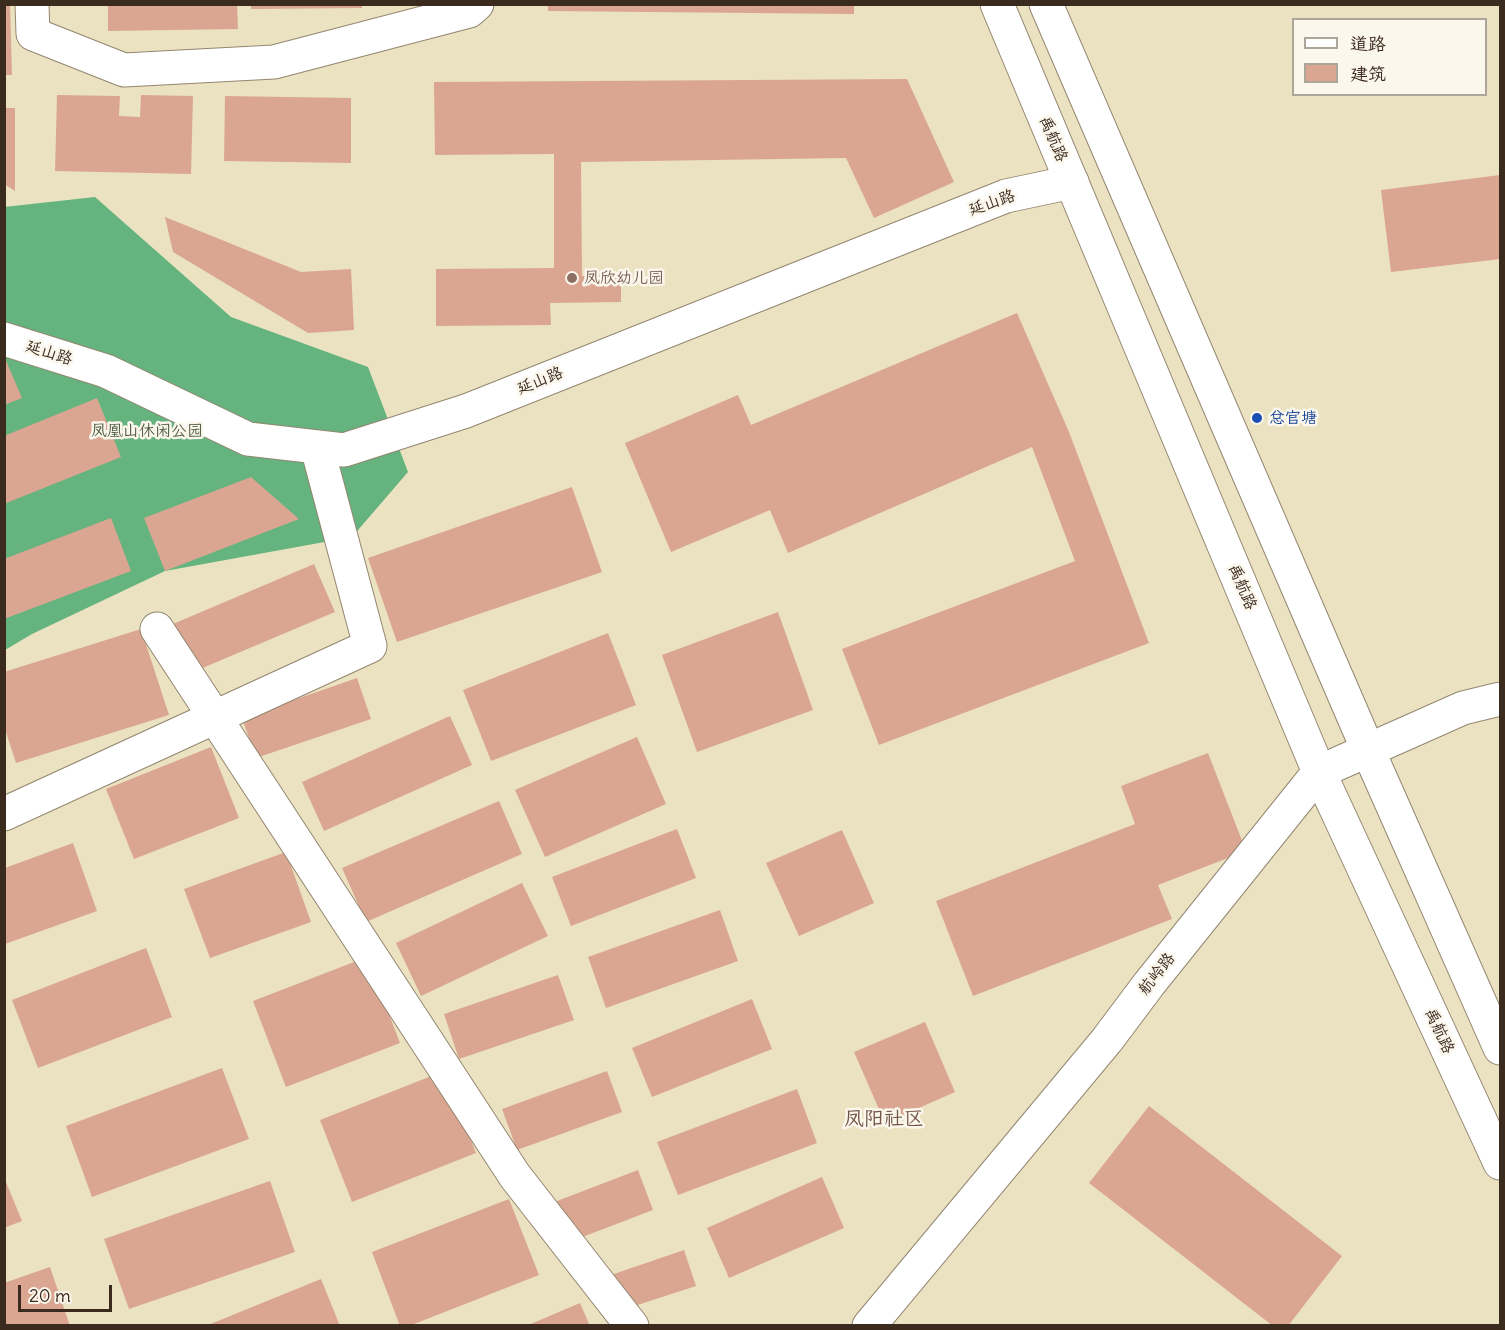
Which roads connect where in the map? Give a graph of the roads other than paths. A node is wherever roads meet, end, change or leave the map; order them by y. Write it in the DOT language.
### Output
graph roads {
  1 [pos="32,4"];
  2 [pos="477,4"];
  3 [pos="997,4"];
  4 [pos="1046,4"];
  5 [pos="1072,182"];
  6 [pos="4,339"];
  7 [pos="317,447"];
  8 [pos="157,629"];
  9 [pos="1500,699"];
  10 [pos="215,717"];
  11 [pos="1368,750"];
  12 [pos="1319,772"];
  13 [pos="4,814"];
  14 [pos="1500,1048"];
  15 [pos="1500,1163"];
  16 [pos="632,1326"];
  17 [pos="869,1326"];
  1 -- 2 [label="street"];
  3 -- 5 [label="street, 禹航路"];
  4 -- 11 [label="street"];
  5 -- 7 [label="street, 延山路"];
  5 -- 12 [label="street, 禹航路"];
  6 -- 7 [label="street, 延山路"];
  7 -- 10 [label="street"];
  8 -- 10 [label="street"];
  9 -- 11 [label="street, 航岭路"];
  10 -- 13 [label="street"];
  10 -- 16 [label="street"];
  11 -- 12 [label="street, 航岭路"];
  11 -- 14 [label="street"];
  12 -- 15 [label="street, 禹航路"];
  12 -- 17 [label="street, 航岭路"];
}
